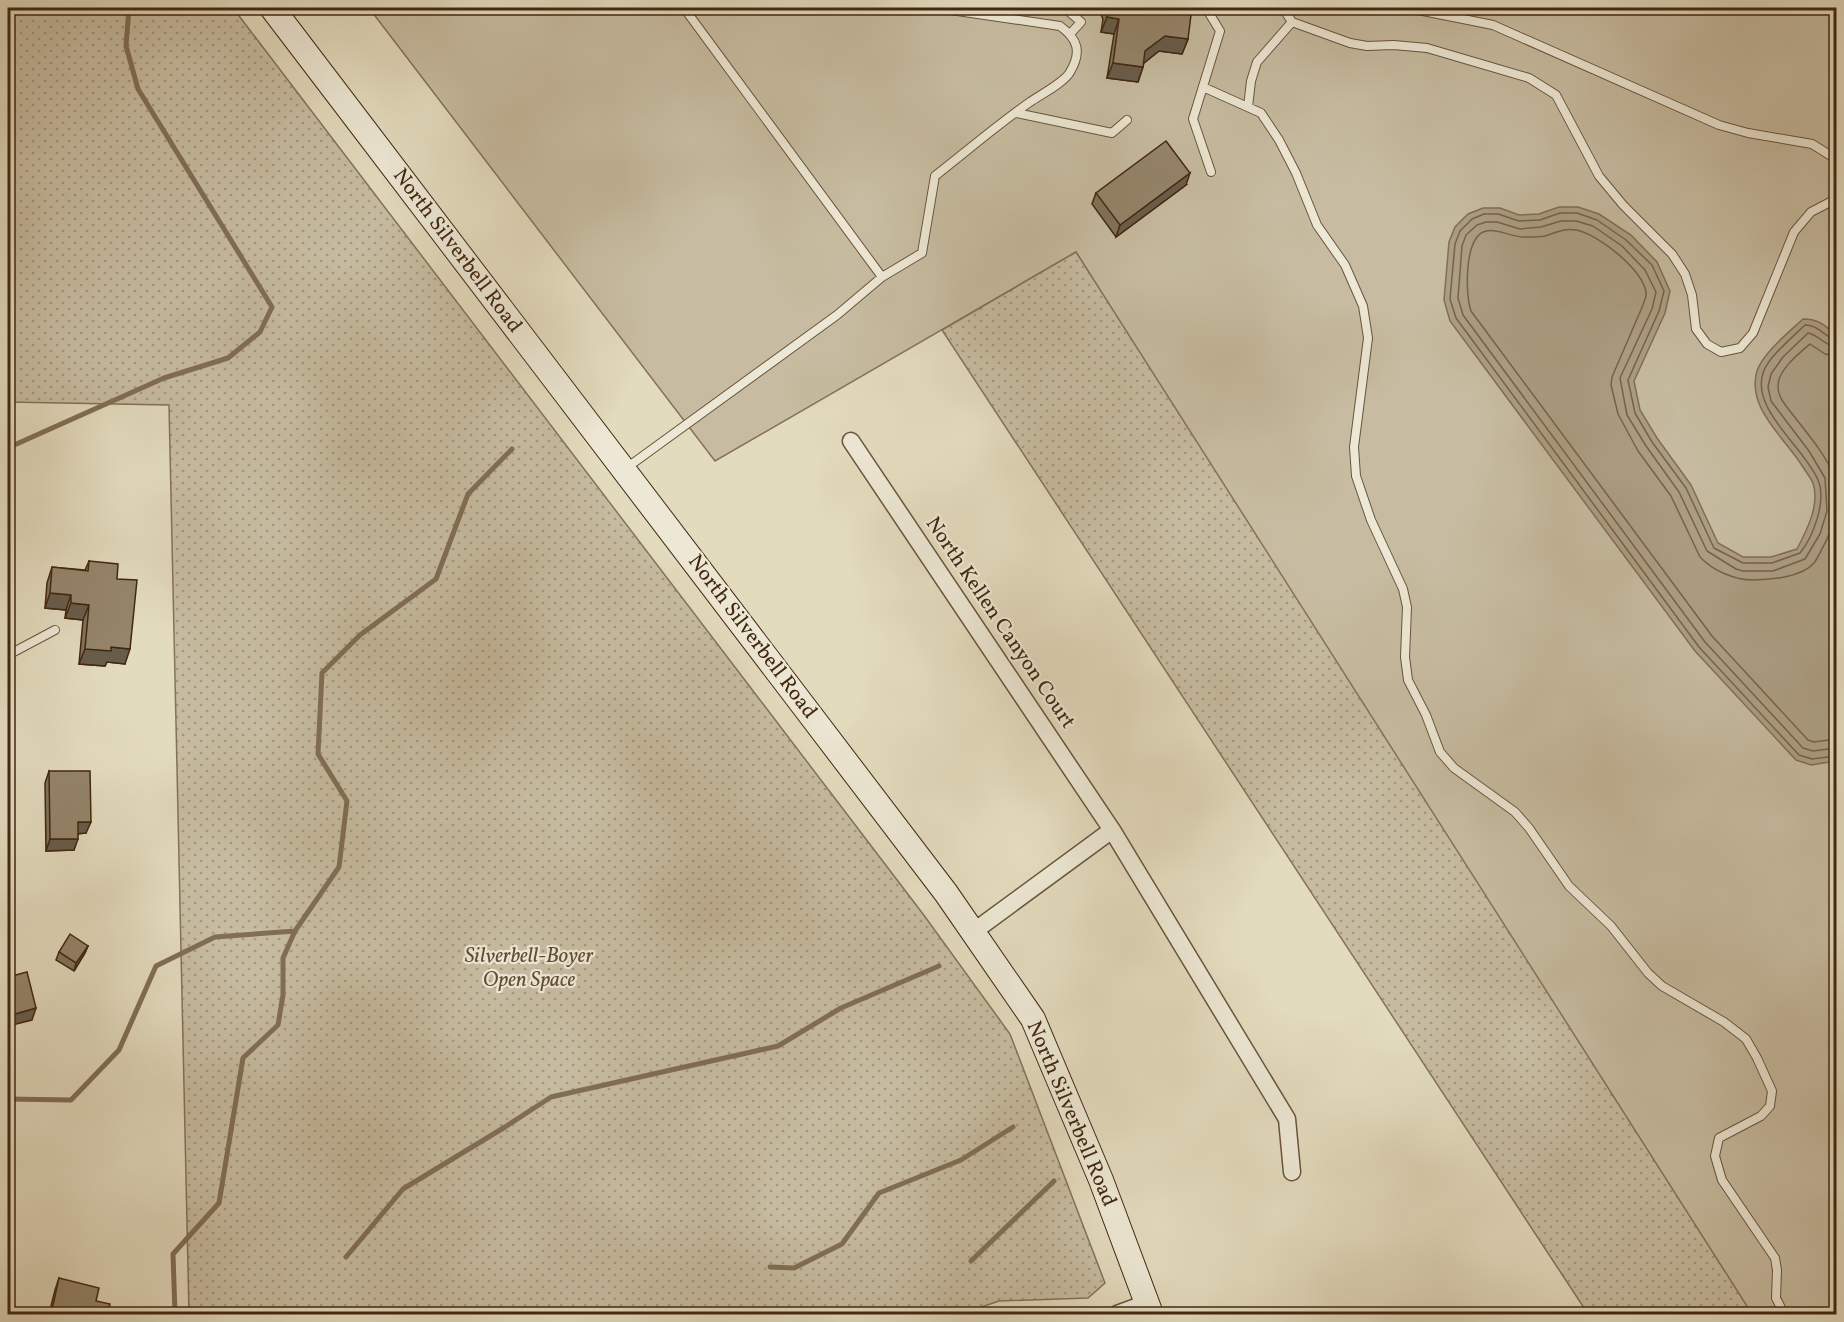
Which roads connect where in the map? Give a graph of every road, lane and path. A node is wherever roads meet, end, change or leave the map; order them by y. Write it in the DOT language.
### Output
graph roads {
  1 [pos="272,8"];
  2 [pos="684,8"];
  3 [pos="937,8"];
  4 [pos="1054,8"];
  5 [pos="1208,8"];
  6 [pos="1283,8"];
  7 [pos="1407,8"];
  8 [pos="1292,22"];
  9 [pos="1071,33"];
  10 [pos="1203,87"];
  11 [pos="1248,107"];
  12 [pos="1016,113"];
  13 [pos="1127,120"];
  14 [pos="1836,159"];
  15 [pos="1211,172"];
  16 [pos="1836,199"];
  17 [pos="882,277"];
  18 [pos="851,441"];
  19 [pos="625,469"];
  20 [pos="55,630"];
  21 [pos="8,655"];
  22 [pos="1112,830"];
  23 [pos="973,932"];
  24 [pos="1292,1172"];
  25 [pos="1149,1309"];
  26 [pos="1117,1314"];
  27 [pos="1784,1314"];
  1 -- 19 [label="main road, North Silverbell Road"];
  2 -- 17 [label="lane"];
  3 -- 9 [label="lane"];
  4 -- 9 [label="lane"];
  5 -- 10 [label="lane"];
  6 -- 8 [label="lane"];
  7 -- 14 [label="lane"];
  8 -- 11 [label="lane"];
  8 -- 16 [label="lane"];
  9 -- 12 [label="lane"];
  10 -- 11 [label="lane"];
  10 -- 15 [label="lane"];
  11 -- 27 [label="lane"];
  12 -- 13 [label="lane"];
  12 -- 17 [label="lane"];
  17 -- 19 [label="lane"];
  18 -- 22 [label="street, North Kellen Canyon Court"];
  19 -- 23 [label="main road, North Silverbell Road"];
  20 -- 21 [label="lane"];
  22 -- 23 [label="street"];
  22 -- 24 [label="street, North Kellen Canyon Court"];
  23 -- 25 [label="main road, North Silverbell Road"];
  25 -- 26 [label="street"];
}
